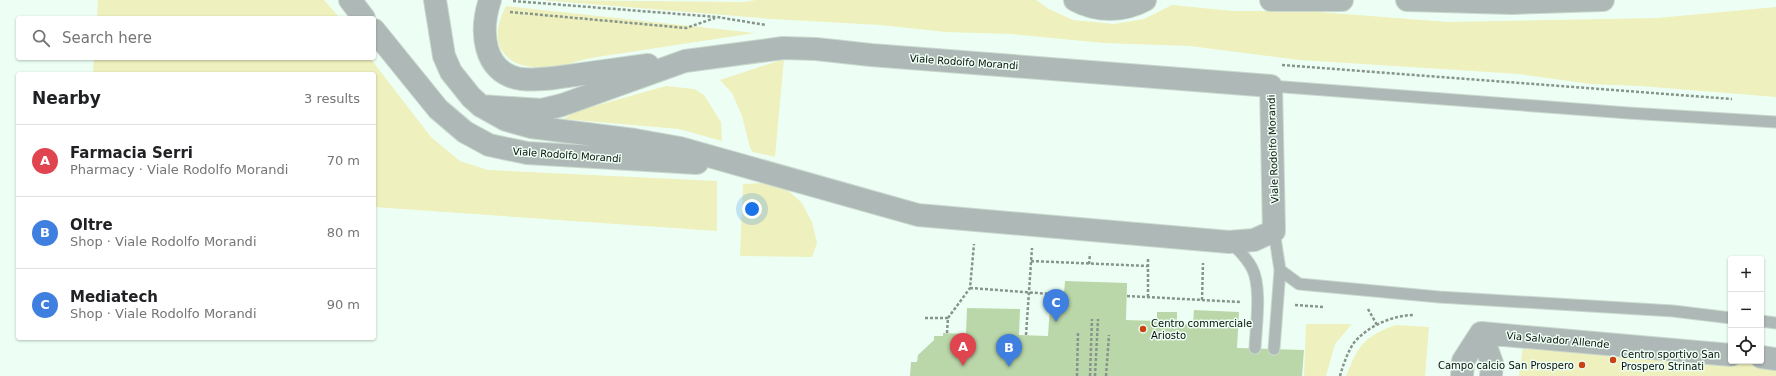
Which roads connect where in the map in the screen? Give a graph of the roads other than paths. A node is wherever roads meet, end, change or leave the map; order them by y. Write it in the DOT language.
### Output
graph roads {
  1 [pos="350,0"];
  2 [pos="435,0"];
  3 [pos="490,0"];
  4 [pos="1075,0"];
  5 [pos="1145,0"];
  6 [pos="1272,0"];
  7 [pos="1342,0"];
  8 [pos="1407,0"];
  9 [pos="1603,0"];
  10 [pos="362,16"];
  11 [pos="376,32"];
  12 [pos="685,61"];
  13 [pos="1271,86"];
  14 [pos="481,106"];
  15 [pos="1776,122"];
  16 [pos="738,165"];
  17 [pos="1274,230"];
  18 [pos="1229,242"];
  19 [pos="1280,270"];
  20 [pos="1728,318"];
  21 [pos="1764,322"];
  22 [pos="1776,323"];
  23 [pos="1481,333"];
  24 [pos="1255,348"];
  25 [pos="1274,349"];
  26 [pos="1728,355"];
  27 [pos="1764,357"];
  28 [pos="1776,359"];
  29 [pos="1462,376"];
  30 [pos="1491,376"];
  1 -- 10 [label="street"];
  2 -- 14 [label="street, Viale Rodolfo Morandi"];
  3 -- 12 [label="street, Viale Rodolfo Morandi"];
  4 -- 5 [label="street"];
  6 -- 7 [label="street"];
  8 -- 9 [label="street"];
  11 -- 16 [label="street, Viale Rodolfo Morandi"];
  12 -- 13 [label="street, Viale Rodolfo Morandi"];
  12 -- 14 [label="street, Viale Rodolfo Morandi"];
  13 -- 15 [label="lane"];
  13 -- 17 [label="street, Viale Rodolfo Morandi"];
  14 -- 16 [label="street, Viale Rodolfo Morandi"];
  16 -- 18 [label="street, Viale Rodolfo Morandi"];
  17 -- 18 [label="street, Viale Rodolfo Morandi"];
  17 -- 19 [label="lane"];
  18 -- 24 [label="lane"];
  19 -- 20 [label="lane"];
  19 -- 25 [label="lane"];
  21 -- 22 [label="lane"];
  23 -- 26 [label="street, Via Salvador Allende"];
  23 -- 29 [label="street"];
  23 -- 30 [label="street"];
  27 -- 28 [label="street"];
}
